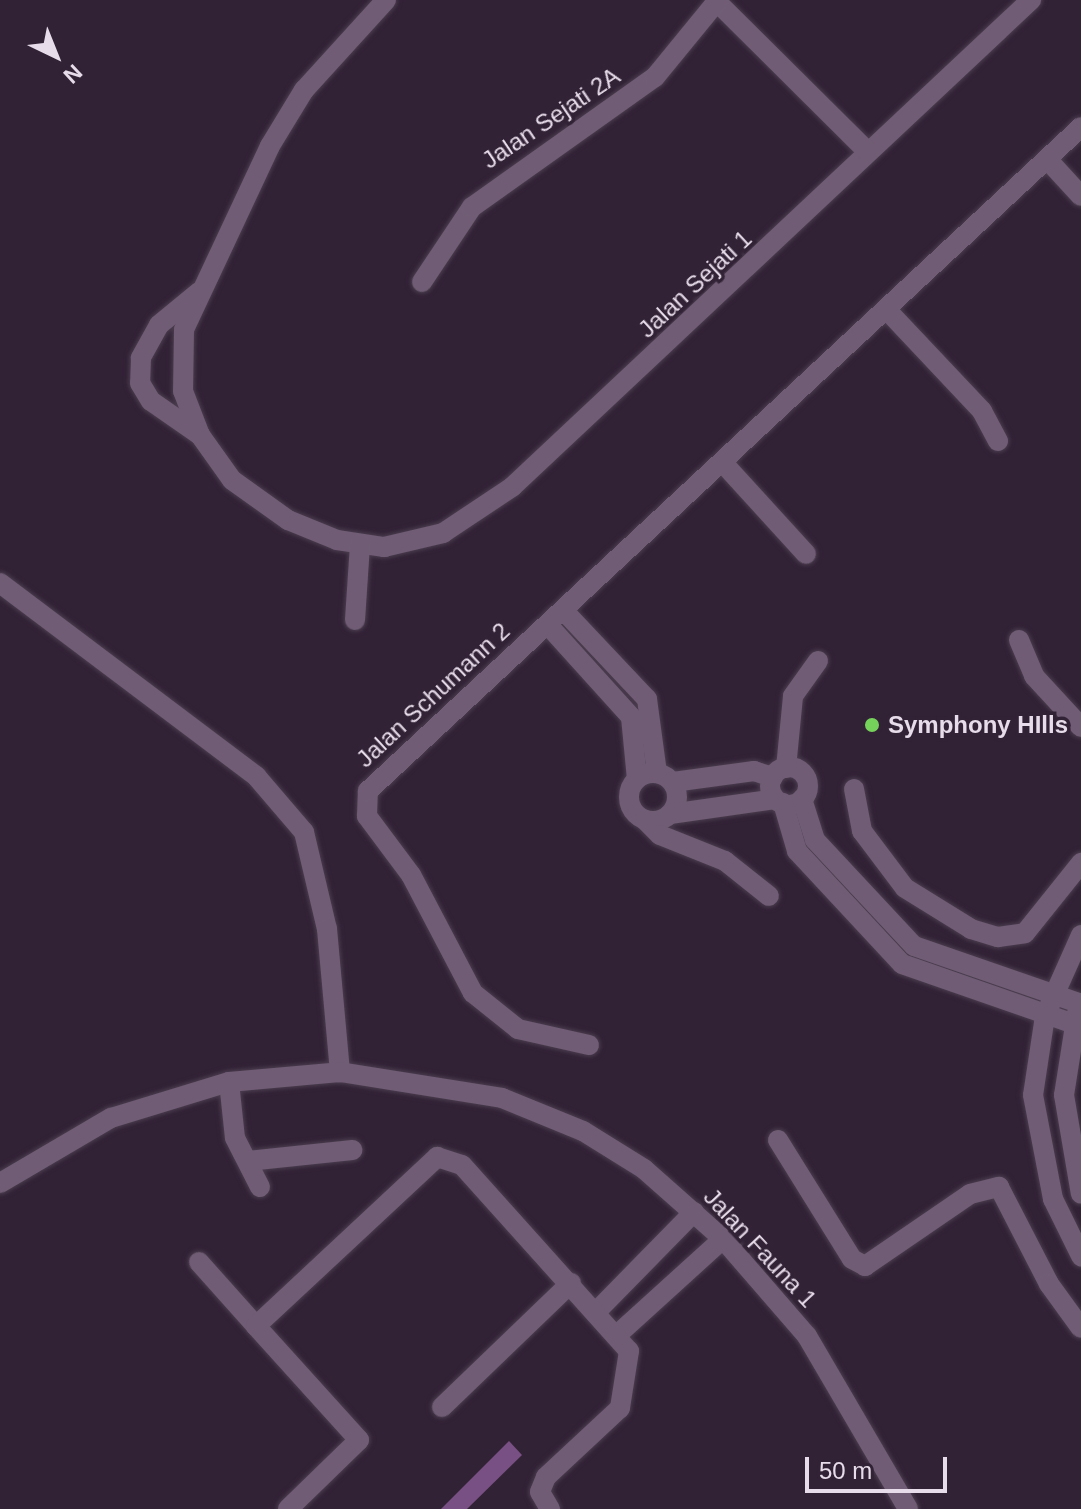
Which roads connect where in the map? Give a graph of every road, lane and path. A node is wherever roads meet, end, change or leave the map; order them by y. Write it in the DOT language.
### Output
graph roads {
  1 [pos="386,0"];
  2 [pos="1031,0"];
  3 [pos="718,1"];
  4 [pos="1081,127"];
  5 [pos="868,152"];
  6 [pos="1047,159"];
  7 [pos="1081,196"];
  8 [pos="422,282"];
  9 [pos="203,290"];
  10 [pos="886,309"];
  11 [pos="200,435"];
  12 [pos="998,441"];
  13 [pos="723,463"];
  14 [pos="360,544"];
  15 [pos="806,554"];
  16 [pos="0,583"];
  17 [pos="556,618"];
  18 [pos="355,620"];
  19 [pos="1019,640"];
  20 [pos="818,661"];
  21 [pos="647,699"];
  22 [pos="631,717"];
  23 [pos="1081,727"];
  24 [pos="779,772"];
  25 [pos="656,778"];
  26 [pos="854,789"];
  27 [pos="787,800"];
  28 [pos="670,814"];
  29 [pos="645,820"];
  30 [pos="1081,863"];
  31 [pos="769,896"];
  32 [pos="1081,935"];
  33 [pos="1052,996"];
  34 [pos="1080,1000"];
  35 [pos="1045,1016"];
  36 [pos="1074,1024"];
  37 [pos="589,1045"];
  38 [pos="340,1072"];
  39 [pos="229,1082"];
  40 [pos="778,1140"];
  41 [pos="352,1150"];
  42 [pos="248,1161"];
  43 [pos="0,1183"];
  44 [pos="260,1187"];
  45 [pos="1081,1194"];
  46 [pos="694,1212"];
  47 [pos="723,1239"];
  48 [pos="1081,1256"];
  49 [pos="199,1262"];
  50 [pos="571,1283"];
  51 [pos="596,1312"];
  52 [pos="256,1326"];
  53 [pos="1081,1328"];
  54 [pos="617,1335"];
  55 [pos="442,1407"];
  56 [pos="288,1509"];
  57 [pos="550,1509"];
  58 [pos="908,1509"];
  1 -- 9 [label="street, Jalan Sejati 1"];
  2 -- 5 [label="street, Jalan Sejati 1"];
  3 -- 5 [label="street"];
  3 -- 8 [label="street, Jalan Sejati 2A"];
  4 -- 6 [label="street"];
  5 -- 14 [label="street, Jalan Sejati 1"];
  6 -- 7 [label="street"];
  6 -- 10 [label="street"];
  9 -- 11 [label="street, Jalan Sejati 1"];
  9 -- 11 [label="street"];
  10 -- 12 [label="street"];
  10 -- 13 [label="street"];
  11 -- 14 [label="street, Jalan Sejati 1"];
  13 -- 15 [label="street"];
  13 -- 17 [label="street"];
  14 -- 18 [label="street"];
  16 -- 38 [label="street"];
  17 -- 21 [label="street"];
  17 -- 22 [label="street"];
  17 -- 37 [label="street, Jalan Schumann 2"];
  19 -- 23 [label="street"];
  20 -- 24 [label="street"];
  21 -- 22 [label="street"];
  21 -- 25 [label="street"];
  22 -- 25 [label="street"];
  24 -- 25 [label="street"];
  24 -- 27 [label="street"];
  24 -- 27 [label="street"];
  25 -- 28 [label="street"];
  25 -- 29 [label="street"];
  26 -- 30 [label="street"];
  27 -- 28 [label="street"];
  27 -- 33 [label="street"];
  27 -- 35 [label="street"];
  28 -- 29 [label="street"];
  29 -- 31 [label="street"];
  32 -- 33 [label="street"];
  33 -- 34 [label="street"];
  33 -- 35 [label="street"];
  34 -- 36 [label="street"];
  35 -- 36 [label="street"];
  35 -- 48 [label="street"];
  36 -- 45 [label="street"];
  38 -- 39 [label="street, Jalan Fauna 1"];
  38 -- 46 [label="street, Jalan Fauna 1"];
  39 -- 42 [label="street"];
  39 -- 43 [label="street, Jalan Fauna 1"];
  40 -- 53 [label="street"];
  41 -- 42 [label="street"];
  42 -- 44 [label="street"];
  46 -- 47 [label="street, Jalan Fauna 1"];
  46 -- 51 [label="street"];
  47 -- 54 [label="street"];
  47 -- 58 [label="street, Jalan Fauna 1"];
  49 -- 52 [label="street"];
  50 -- 51 [label="street"];
  50 -- 52 [label="street"];
  50 -- 55 [label="street"];
  51 -- 54 [label="street"];
  52 -- 56 [label="street"];
  54 -- 57 [label="street"];
}
